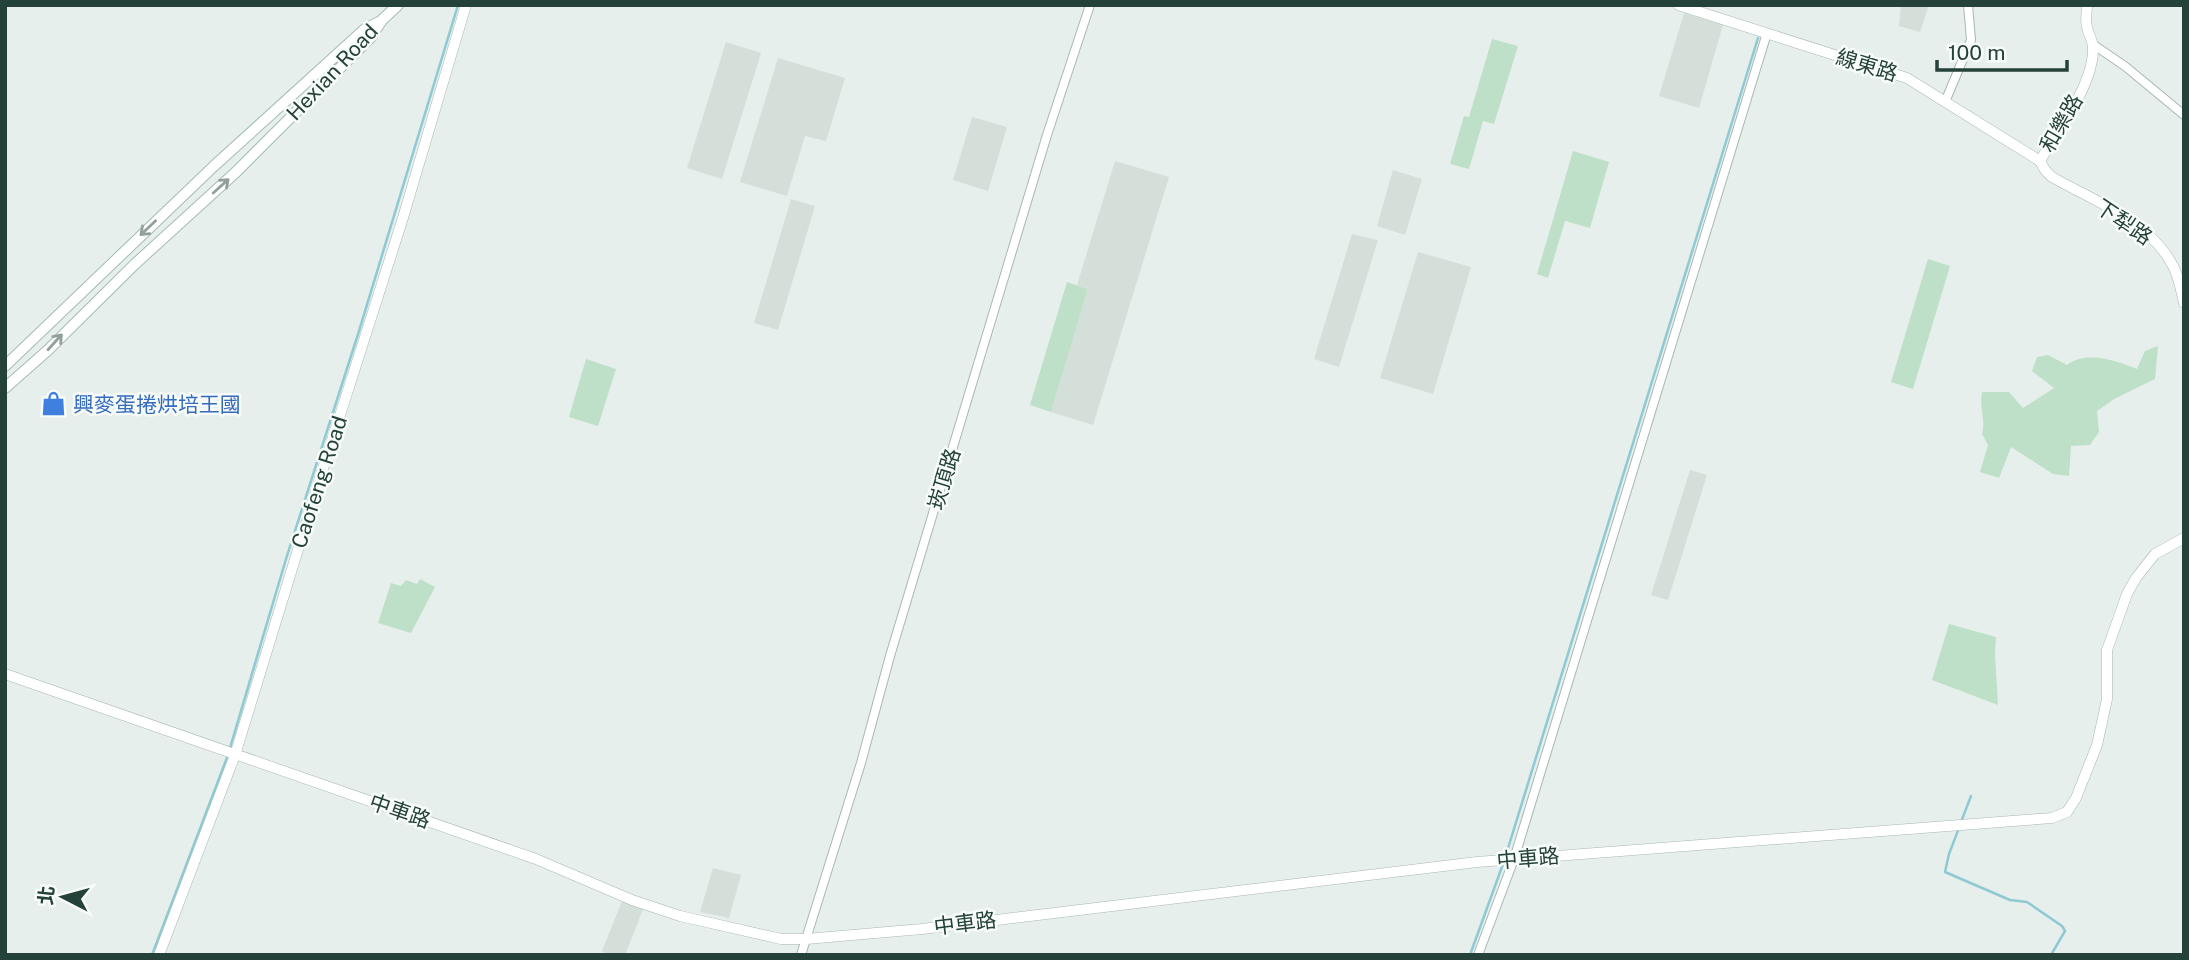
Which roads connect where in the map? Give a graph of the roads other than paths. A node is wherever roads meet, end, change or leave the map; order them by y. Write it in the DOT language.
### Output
graph roads {
  1 [pos="398,5"];
  2 [pos="466,5"];
  3 [pos="1090,5"];
  4 [pos="1678,5"];
  5 [pos="1968,5"];
  6 [pos="2087,5"];
  7 [pos="382,20"];
  8 [pos="1767,33"];
  9 [pos="2094,45"];
  10 [pos="1945,102"];
  11 [pos="2184,115"];
  12 [pos="2040,161"];
  13 [pos="2184,303"];
  14 [pos="5,366"];
  15 [pos="5,388"];
  16 [pos="2184,537"];
  17 [pos="5,674"];
  18 [pos="235,755"];
  19 [pos="1514,859"];
  20 [pos="806,939"];
  21 [pos="159,955"];
  22 [pos="801,955"];
  23 [pos="1478,955"];
  1 -- 7 [label="main road"];
  2 -- 18 [label="street, Caofeng Road"];
  3 -- 20 [label="street, 崁頂路"];
  4 -- 8 [label="street, 線東路"];
  5 -- 10 [label="street"];
  6 -- 9 [label="street, 和樂路"];
  7 -- 14 [label="main road, Hexian Road, one-way"];
  15 -- 7 [label="main road, Hexian Road, one-way"];
  8 -- 10 [label="street, 線東路"];
  8 -- 19 [label="street"];
  9 -- 11 [label="street"];
  9 -- 12 [label="street, 和樂路"];
  10 -- 12 [label="street, 線東路"];
  12 -- 13 [label="street, 下犁路"];
  16 -- 19 [label="street, 中車路"];
  17 -- 18 [label="street, 中車路"];
  18 -- 20 [label="street, 中車路"];
  18 -- 21 [label="street, Caofeng Road"];
  19 -- 20 [label="street, 中車路"];
  19 -- 23 [label="street"];
  20 -- 22 [label="street, 崁頂路"];
}
